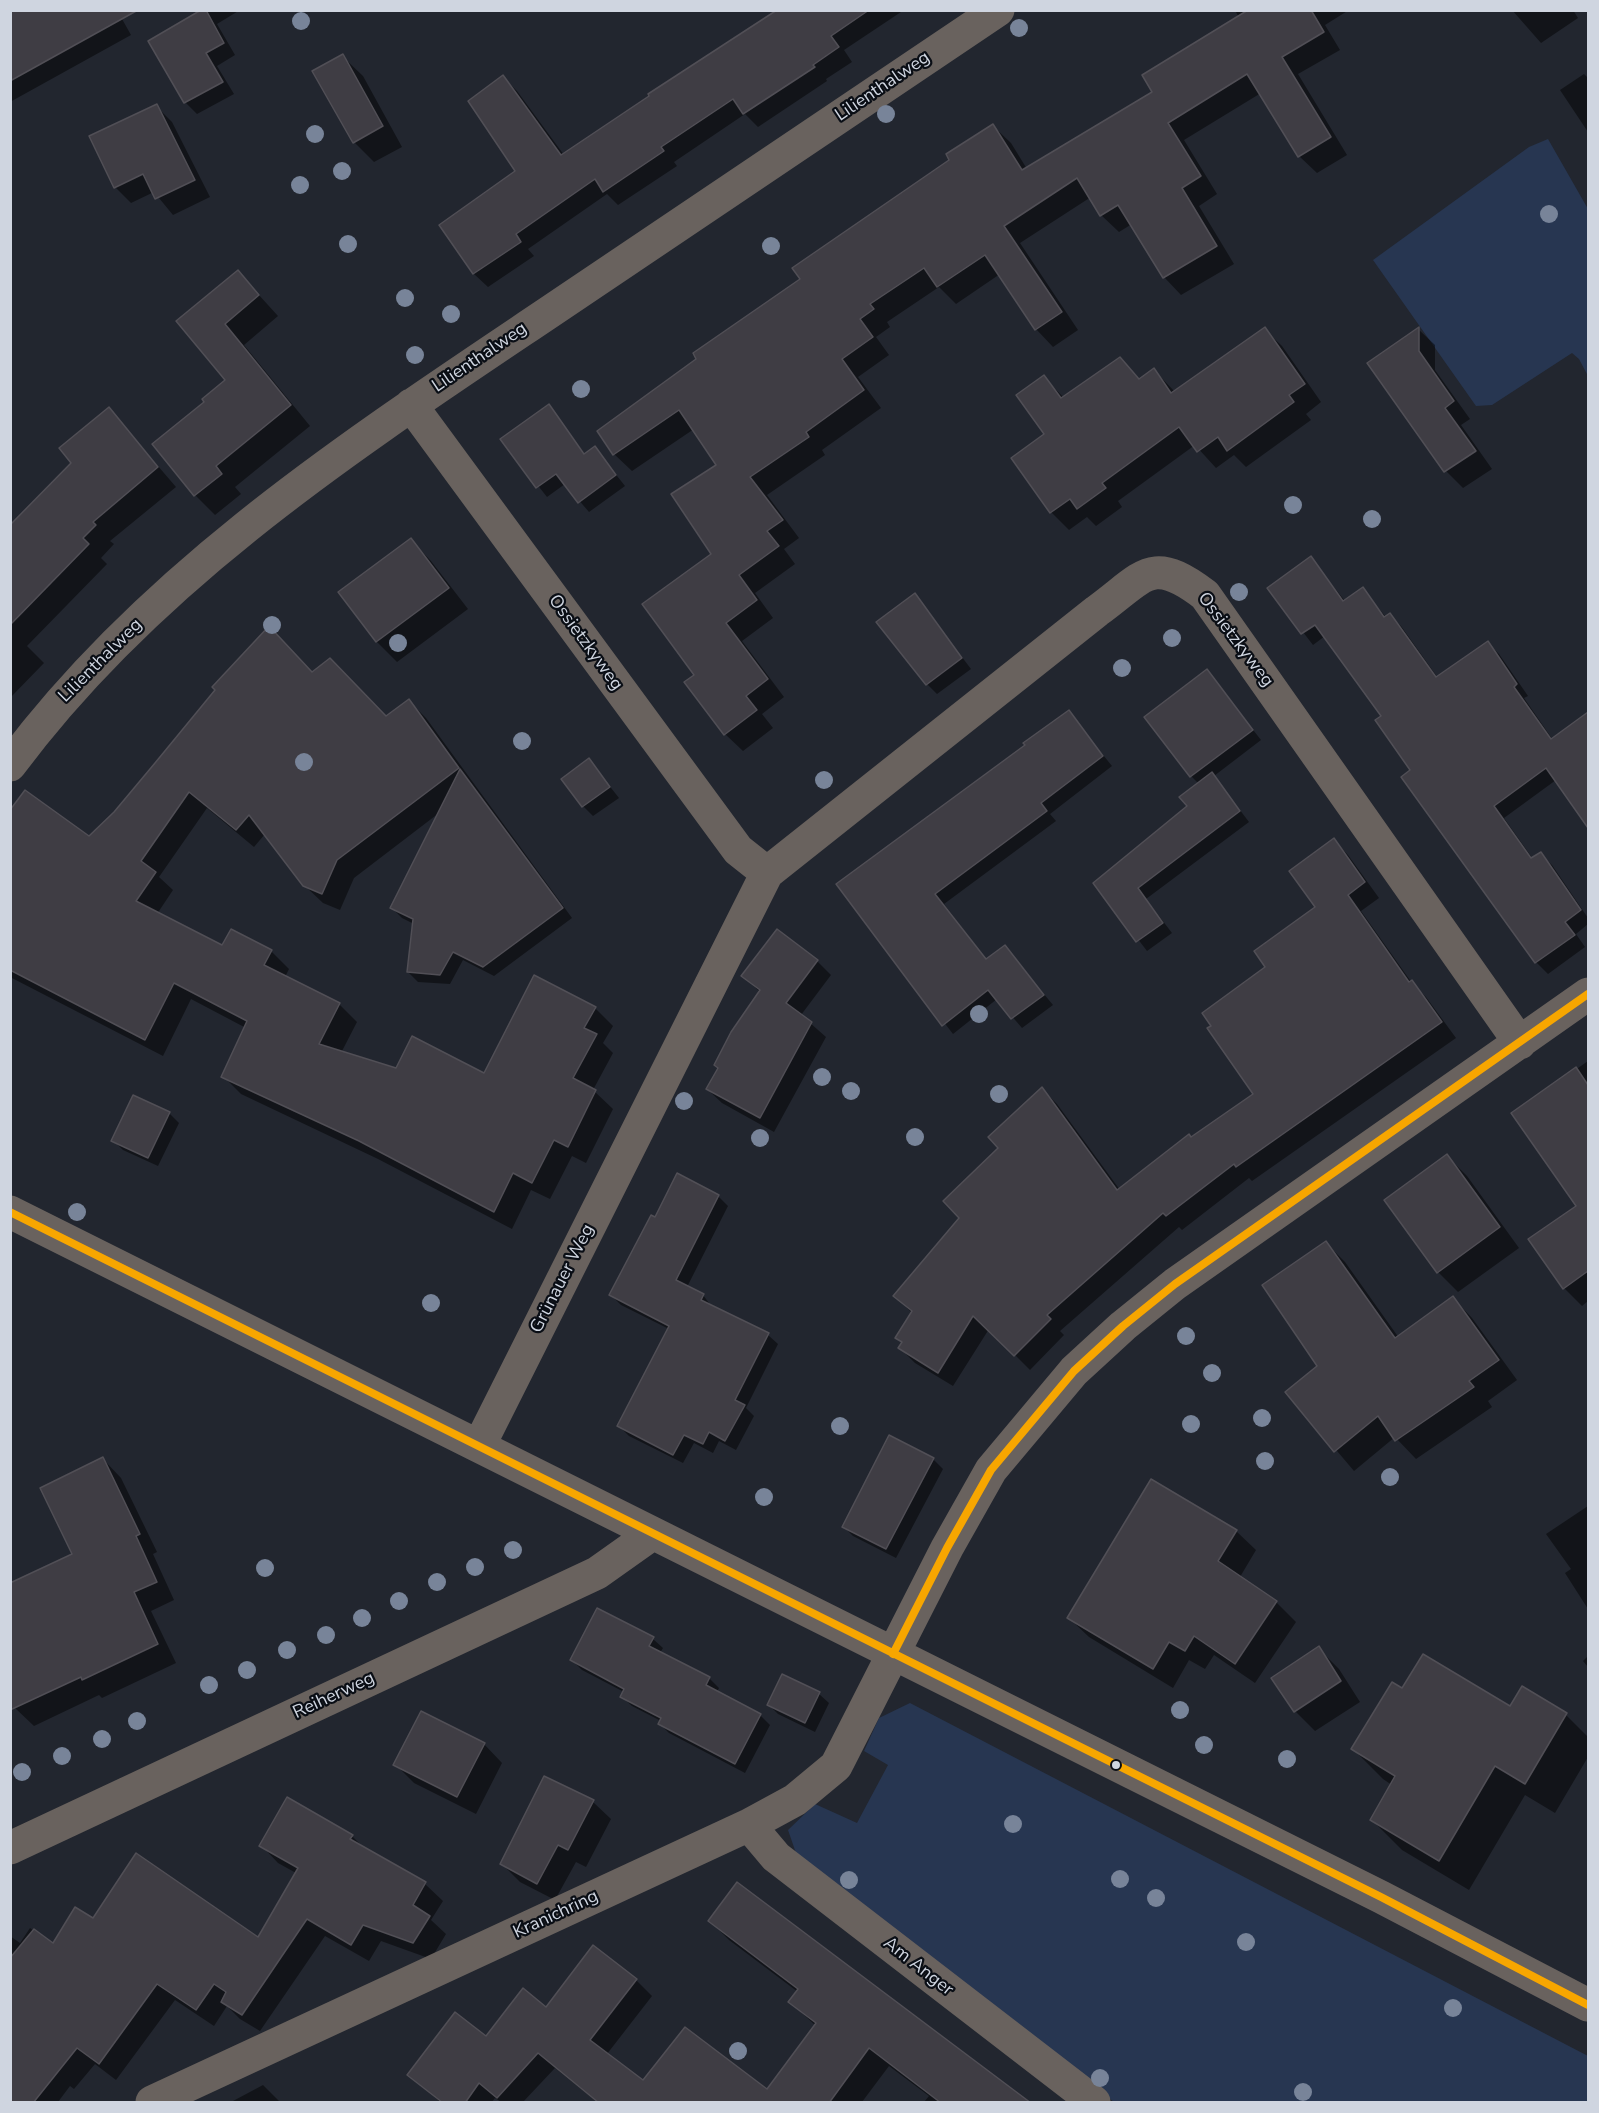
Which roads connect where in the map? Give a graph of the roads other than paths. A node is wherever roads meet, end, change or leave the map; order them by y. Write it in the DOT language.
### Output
graph roads {
  1 [pos="998,10"];
  2 [pos="411,405"];
  3 [pos="10,765"];
  4 [pos="767,873"];
  5 [pos="1588,994"];
  6 [pos="1520,1043"];
  7 [pos="646,1113"];
  8 [pos="10,1212"];
  9 [pos="480,1444"];
  10 [pos="652,1534"];
  11 [pos="893,1654"];
  12 [pos="749,1825"];
  13 [pos="10,1848"];
  14 [pos="1588,2005"];
  15 [pos="152,2103"];
  16 [pos="1094,2103"];
  1 -- 2 [label="street, Lilienthalweg"];
  2 -- 3 [label="street, Lilienthalweg"];
  2 -- 4 [label="street, Ossietzkyweg"];
  4 -- 6 [label="street, Ossietzkyweg"];
  4 -- 7 [label="street, Ossietzkyweg"];
  5 -- 6 [label="street, Kranichring"];
  6 -- 11 [label="street, Kranichring"];
  7 -- 9 [label="street, Grünauer Weg"];
  8 -- 9 [label="street"];
  9 -- 10 [label="street"];
  10 -- 11 [label="street"];
  10 -- 13 [label="street, Reiherweg"];
  11 -- 12 [label="street, Kranichring"];
  11 -- 14 [label="street"];
  12 -- 15 [label="street, Kranichring"];
  12 -- 16 [label="street, Am Anger"];
}
